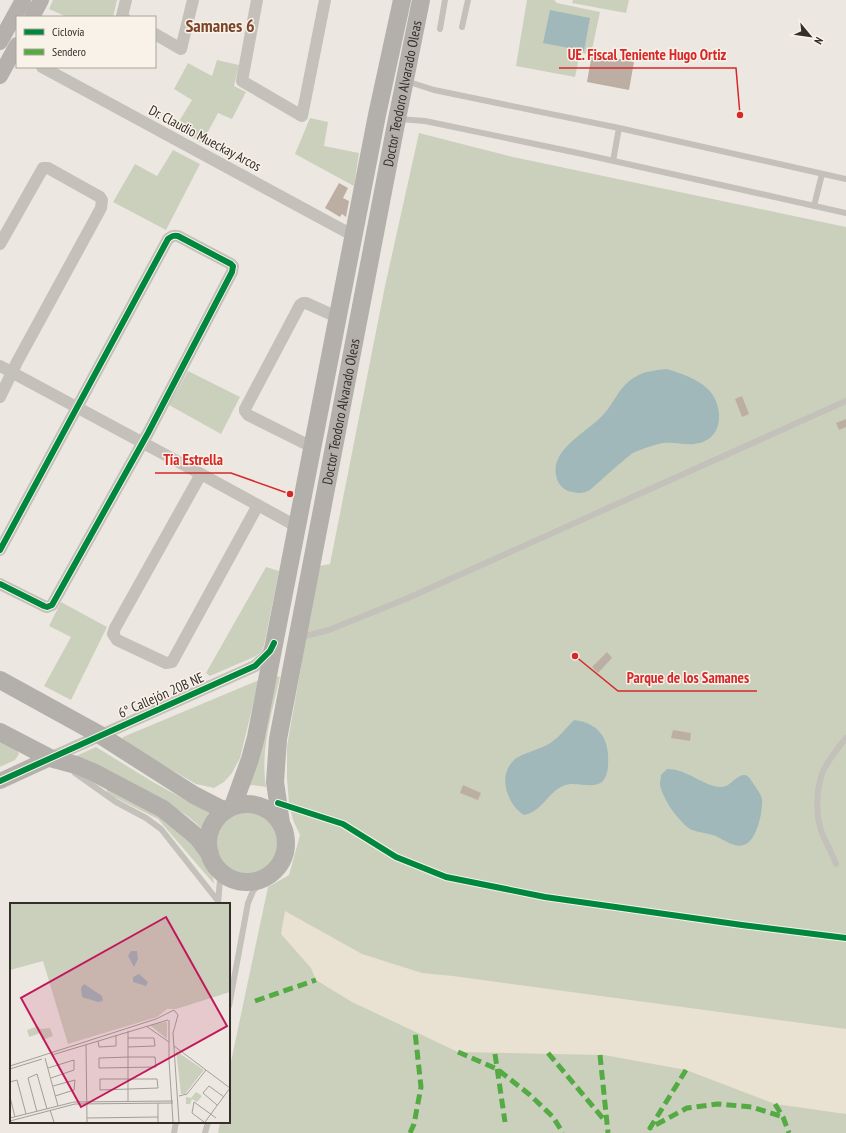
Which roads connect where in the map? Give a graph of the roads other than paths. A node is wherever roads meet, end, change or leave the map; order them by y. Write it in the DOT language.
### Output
graph roads {
  1 [pos="23,0"];
  2 [pos="41,0"];
  3 [pos="126,0"];
  4 [pos="193,0"];
  5 [pos="257,0"];
  6 [pos="325,0"];
  7 [pos="402,0"];
  8 [pos="421,0"];
  9 [pos="445,0"];
  10 [pos="468,0"];
  11 [pos="19,16"];
  12 [pos="33,16"];
  13 [pos="122,16"];
  14 [pos="16,25"];
  15 [pos="462,27"];
  16 [pos="440,29"];
  17 [pos="156,35"];
  18 [pos="10,47"];
  19 [pos="44,68"];
  20 [pos="0,76"];
  21 [pos="405,81"];
  22 [pos="397,119"];
  23 [pos="619,128"];
  24 [pos="613,161"];
  25 [pos="822,174"];
  26 [pos="846,179"];
  27 [pos="814,206"];
  28 [pos="846,213"];
  29 [pos="354,236"];
  30 [pos="0,244"];
  31 [pos="337,317"];
  32 [pos="0,366"];
  33 [pos="12,372"];
  34 [pos="0,396"];
  35 [pos="846,401"];
  36 [pos="78,408"];
  37 [pos="142,443"];
  38 [pos="312,447"];
  39 [pos="202,474"];
  40 [pos="258,505"];
  41 [pos="296,526"];
  42 [pos="0,550"];
  43 [pos="0,584"];
  44 [pos="297,638"];
  45 [pos="274,643"];
  46 [pos="0,680"];
  47 [pos="0,732"];
  48 [pos="100,735"];
  49 [pos="846,738"];
  50 [pos="52,759"];
  51 [pos="0,780"];
  52 [pos="223,807"];
  53 [pos="281,824"];
  54 [pos="212,859"];
  55 [pos="836,864"];
  56 [pos="268,876"];
  57 [pos="218,902"];
  58 [pos="230,1001"];
  59 [pos="176,1123"];
  60 [pos="208,1123"];
  61 [pos="174,1133"];
  62 [pos="206,1133"];
  1 -- 11 [label="street"];
  2 -- 12 [label="street"];
  3 -- 13 [label="street"];
  4 -- 17 [label="street"];
  5 -- 6 [label="street"];
  7 -- 29 [label="main road, Doctor Teodoro Alvarado Oleas"];
  8 -- 21 [label="main road, Doctor Teodoro Alvarado Oleas"];
  9 -- 16 [label="lane"];
  10 -- 15 [label="lane"];
  14 -- 18 [label="street"];
  18 -- 20 [label="street"];
  19 -- 29 [label="street, Dr. Claudio Mueckay Arcos"];
  21 -- 22 [label="main road, Doctor Teodoro Alvarado Oleas"];
  21 -- 23 [label="lane"];
  22 -- 24 [label="lane"];
  22 -- 44 [label="main road, Doctor Teodoro Alvarado Oleas"];
  23 -- 24 [label="lane"];
  23 -- 25 [label="lane"];
  24 -- 27 [label="lane"];
  25 -- 26 [label="lane"];
  25 -- 27 [label="lane"];
  27 -- 28 [label="lane"];
  29 -- 31 [label="main road, Doctor Teodoro Alvarado Oleas"];
  30 -- 33 [label="street"];
  31 -- 38 [label="main road, Doctor Teodoro Alvarado Oleas"];
  31 -- 38 [label="street"];
  32 -- 33 [label="street"];
  33 -- 34 [label="street"];
  33 -- 36 [label="street"];
  35 -- 44 [label="lane"];
  36 -- 37 [label="street"];
  36 -- 37 [label="street"];
  36 -- 42 [label="street"];
  37 -- 39 [label="street"];
  37 -- 43 [label="street"];
  38 -- 41 [label="main road, Doctor Teodoro Alvarado Oleas"];
  39 -- 40 [label="street"];
  39 -- 40 [label="street"];
  40 -- 41 [label="street"];
  41 -- 45 [label="main road, Doctor Teodoro Alvarado Oleas"];
  44 -- 53 [label="main road, Doctor Teodoro Alvarado Oleas"];
  45 -- 48 [label="street, 6° Callejón 20B NE"];
  45 -- 52 [label="main road, Doctor Teodoro Alvarado Oleas"];
  46 -- 48 [label="main road"];
  47 -- 50 [label="main road"];
  48 -- 50 [label="street, 6° Callejón 20B NE"];
  48 -- 52 [label="main road"];
  49 -- 55 [label="lane"];
  50 -- 51 [label="street"];
  50 -- 54 [label="main road"];
  50 -- 57 [label="lane"];
  52 -- 53 [label="main road"];
  52 -- 54 [label="main road"];
  53 -- 56 [label="main road"];
  54 -- 56 [label="main road"];
  54 -- 57 [label="lane"];
  56 -- 58 [label="lane"];
  59 -- 61 [label="lane"];
  60 -- 62 [label="lane"];
}
